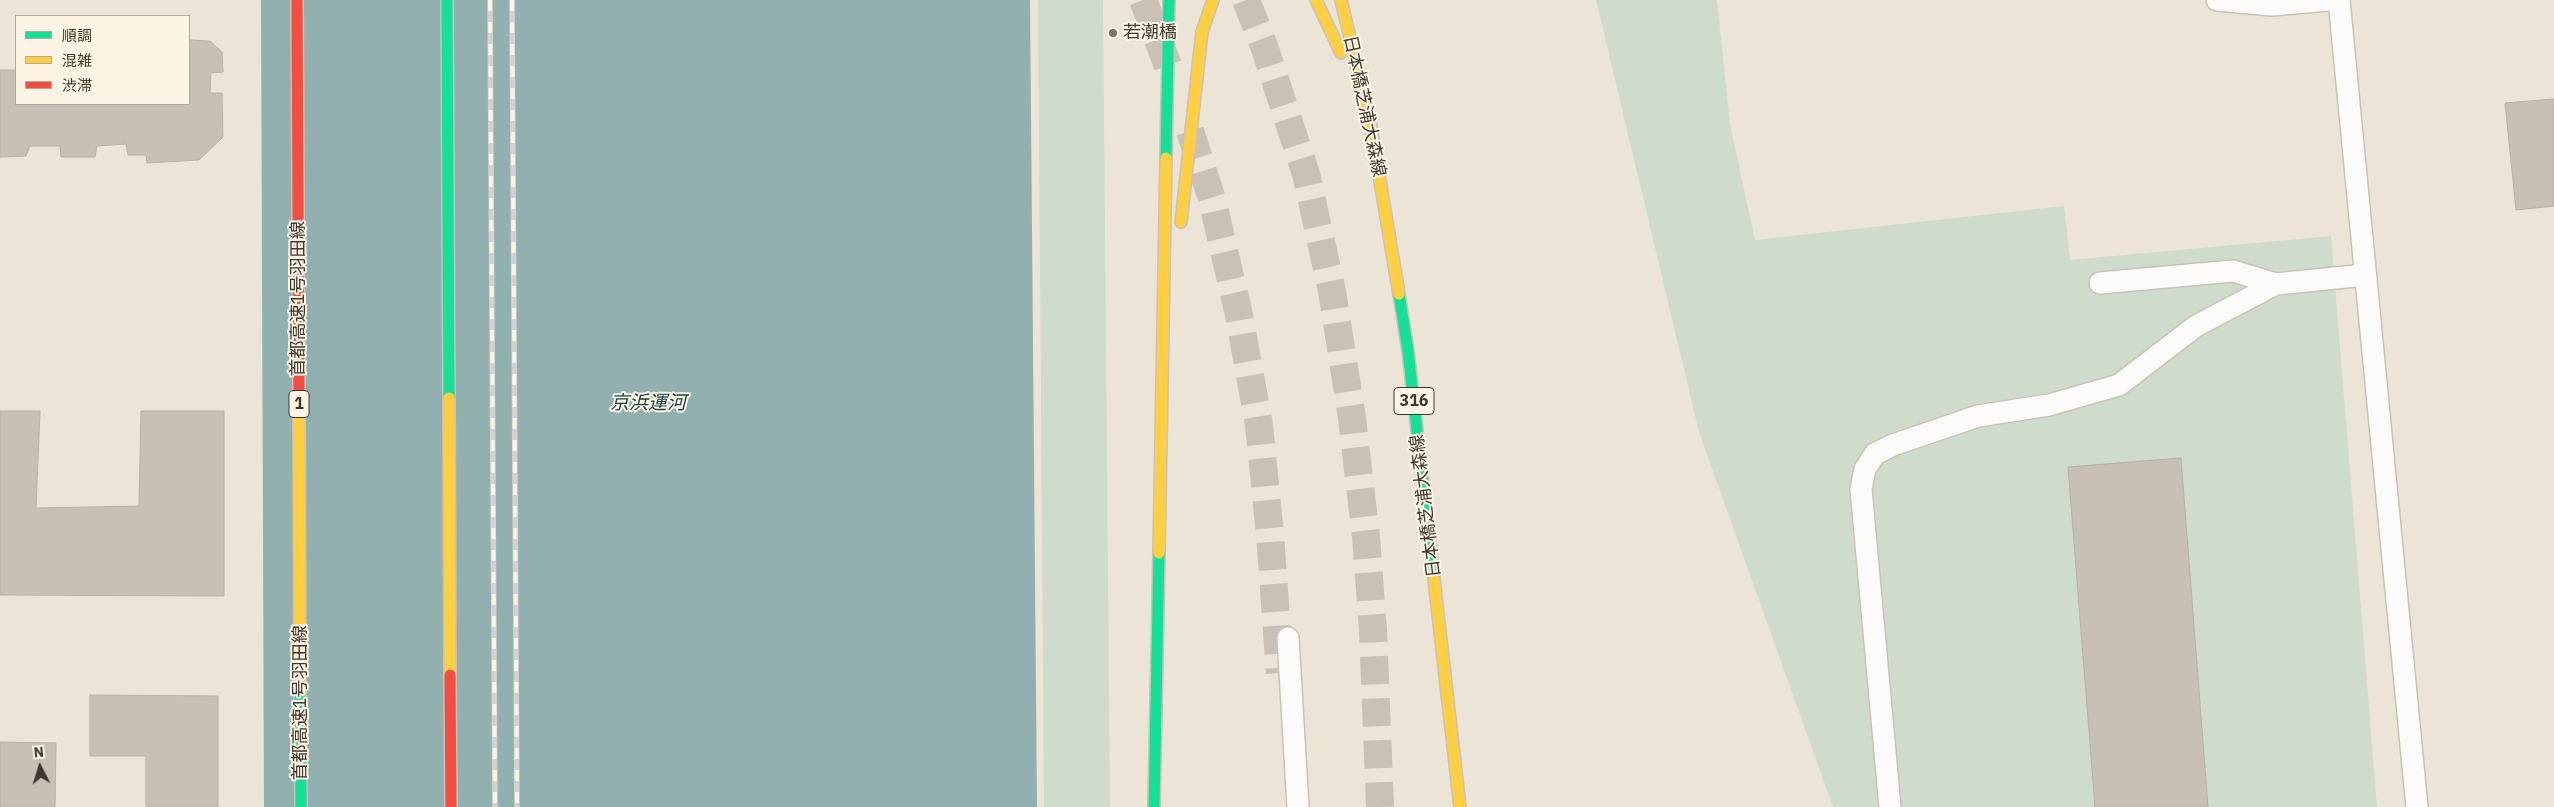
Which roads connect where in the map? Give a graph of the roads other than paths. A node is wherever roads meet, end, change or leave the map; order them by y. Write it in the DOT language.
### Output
graph roads {
  1 [pos="297,0"];
  2 [pos="447,0"];
  3 [pos="1169,0"];
  4 [pos="1213,0"];
  5 [pos="1316,0"];
  6 [pos="1341,0"];
  7 [pos="2217,0"];
  8 [pos="2328,0"];
  9 [pos="2339,0"];
  10 [pos="1370,121"];
  11 [pos="1180,230"];
  12 [pos="1177,259"];
  13 [pos="2365,275"];
  14 [pos="2100,283"];
  15 [pos="2276,284"];
  16 [pos="1161,397"];
  17 [pos="1288,638"];
  18 [pos="301,807"];
  19 [pos="450,807"];
  20 [pos="1154,807"];
  21 [pos="1298,807"];
  22 [pos="1460,807"];
  23 [pos="1890,807"];
  24 [pos="2417,807"];
  1 -- 18 [label="main road, 首都高速1号羽田線 / 1"];
  2 -- 19 [label="main road"];
  3 -- 16 [label="main road"];
  4 -- 11 [label="main road"];
  5 -- 10 [label="main road"];
  6 -- 10 [label="main road, 日本橋芝浦大森線 / 316"];
  7 -- 8 [label="lane"];
  9 -- 13 [label="lane"];
  10 -- 22 [label="main road, 日本橋芝浦大森線 / 316"];
  12 -- 16 [label="main road"];
  13 -- 15 [label="lane"];
  13 -- 24 [label="lane"];
  14 -- 15 [label="lane"];
  15 -- 23 [label="lane"];
  16 -- 20 [label="main road"];
  17 -- 21 [label="lane"];
}
